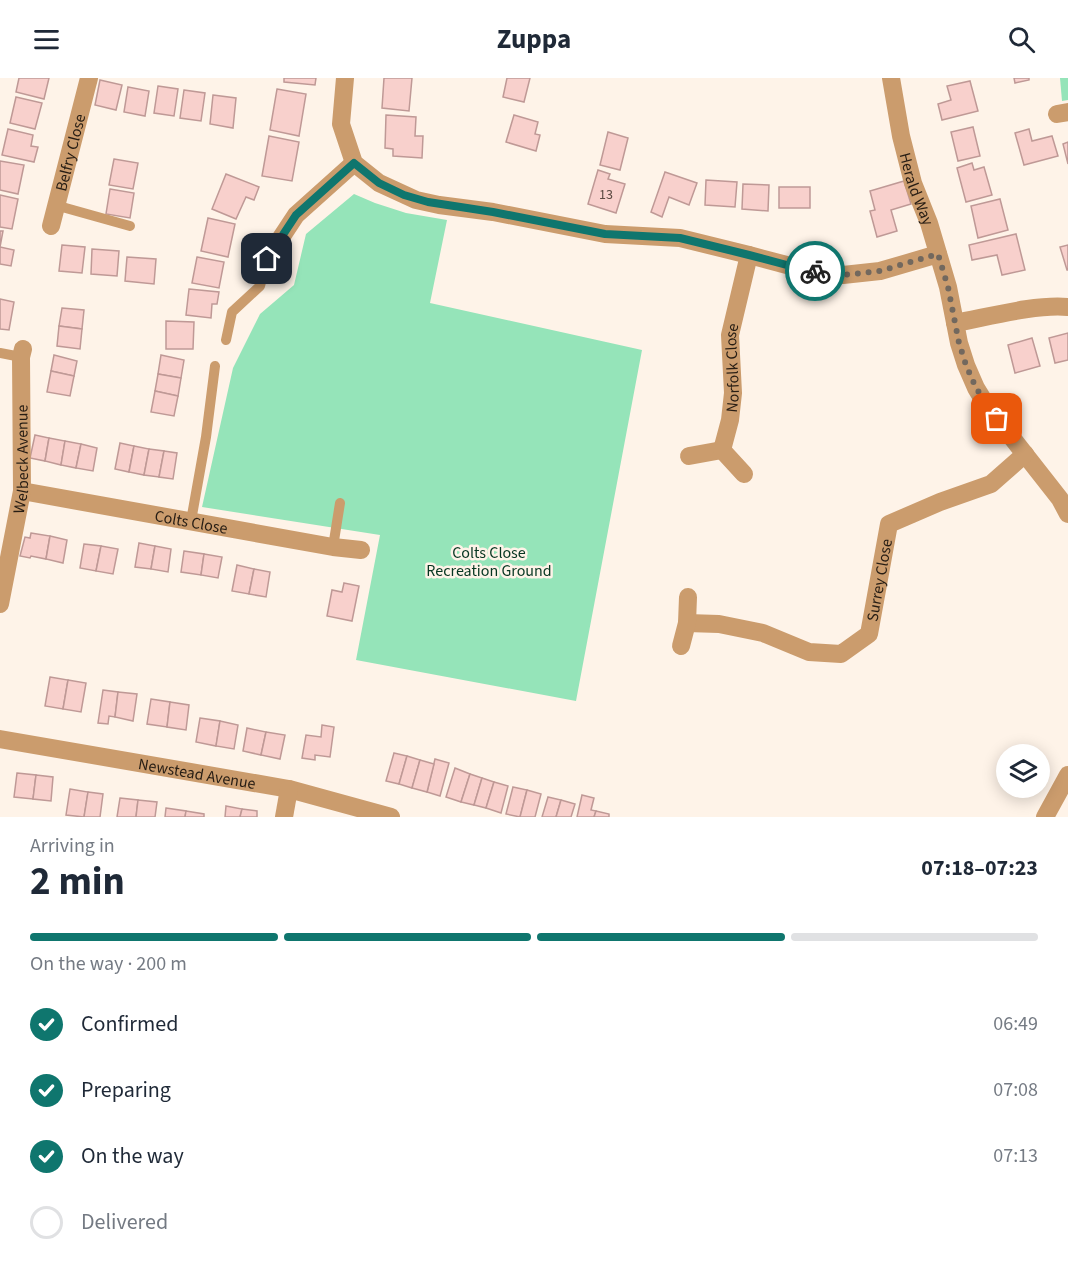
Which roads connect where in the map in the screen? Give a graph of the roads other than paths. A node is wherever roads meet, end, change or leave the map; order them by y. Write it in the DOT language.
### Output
graph roads {
  1 [pos="89,78"];
  2 [pos="345,78"];
  3 [pos="891,78"];
  4 [pos="354,163"];
  5 [pos="55,205"];
  6 [pos="51,225"];
  7 [pos="130,226"];
  8 [pos="938,254"];
  9 [pos="749,255"];
  10 [pos="267,259"];
  11 [pos="1068,307"];
  12 [pos="955,323"];
  13 [pos="226,340"];
  14 [pos="0,353"];
  15 [pos="22,353"];
  16 [pos="215,366"];
  17 [pos="722,450"];
  18 [pos="1025,454"];
  19 [pos="689,456"];
  20 [pos="744,474"];
  21 [pos="22,491"];
  22 [pos="340,502"];
  23 [pos="1068,514"];
  24 [pos="191,521"];
  25 [pos="333,547"];
  26 [pos="361,550"];
  27 [pos="688,597"];
  28 [pos="0,604"];
  29 [pos="687,623"];
  30 [pos="681,646"];
  31 [pos="0,739"];
  32 [pos="1067,778"];
  33 [pos="289,789"];
  34 [pos="284,817"];
  35 [pos="391,817"];
  36 [pos="1045,817"];
  1 -- 5 [label="street, Belfry Close"];
  2 -- 4 [label="street"];
  3 -- 8 [label="street, Herald Way"];
  4 -- 9 [label="street"];
  4 -- 10 [label="street"];
  5 -- 6 [label="street, Belfry Close"];
  5 -- 7 [label="lane"];
  8 -- 9 [label="street"];
  8 -- 12 [label="street, Herald Way"];
  9 -- 17 [label="street, Norfolk Close"];
  10 -- 13 [label="lane"];
  11 -- 12 [label="street"];
  12 -- 18 [label="street, Herald Way"];
  14 -- 15 [label="lane"];
  15 -- 21 [label="street, Welbeck Avenue"];
  16 -- 24 [label="lane"];
  17 -- 19 [label="street"];
  17 -- 20 [label="street"];
  18 -- 23 [label="street, Herald Way"];
  18 -- 29 [label="street, Surrey Close"];
  21 -- 24 [label="street, Colts Close"];
  21 -- 28 [label="street, Welbeck Avenue"];
  22 -- 25 [label="lane"];
  24 -- 25 [label="street, Colts Close"];
  25 -- 26 [label="street, Colts Close"];
  27 -- 29 [label="street"];
  29 -- 30 [label="street"];
  31 -- 33 [label="street, Newstead Avenue"];
  32 -- 36 [label="street"];
  33 -- 34 [label="street"];
  33 -- 35 [label="street, Newstead Avenue"];
}
